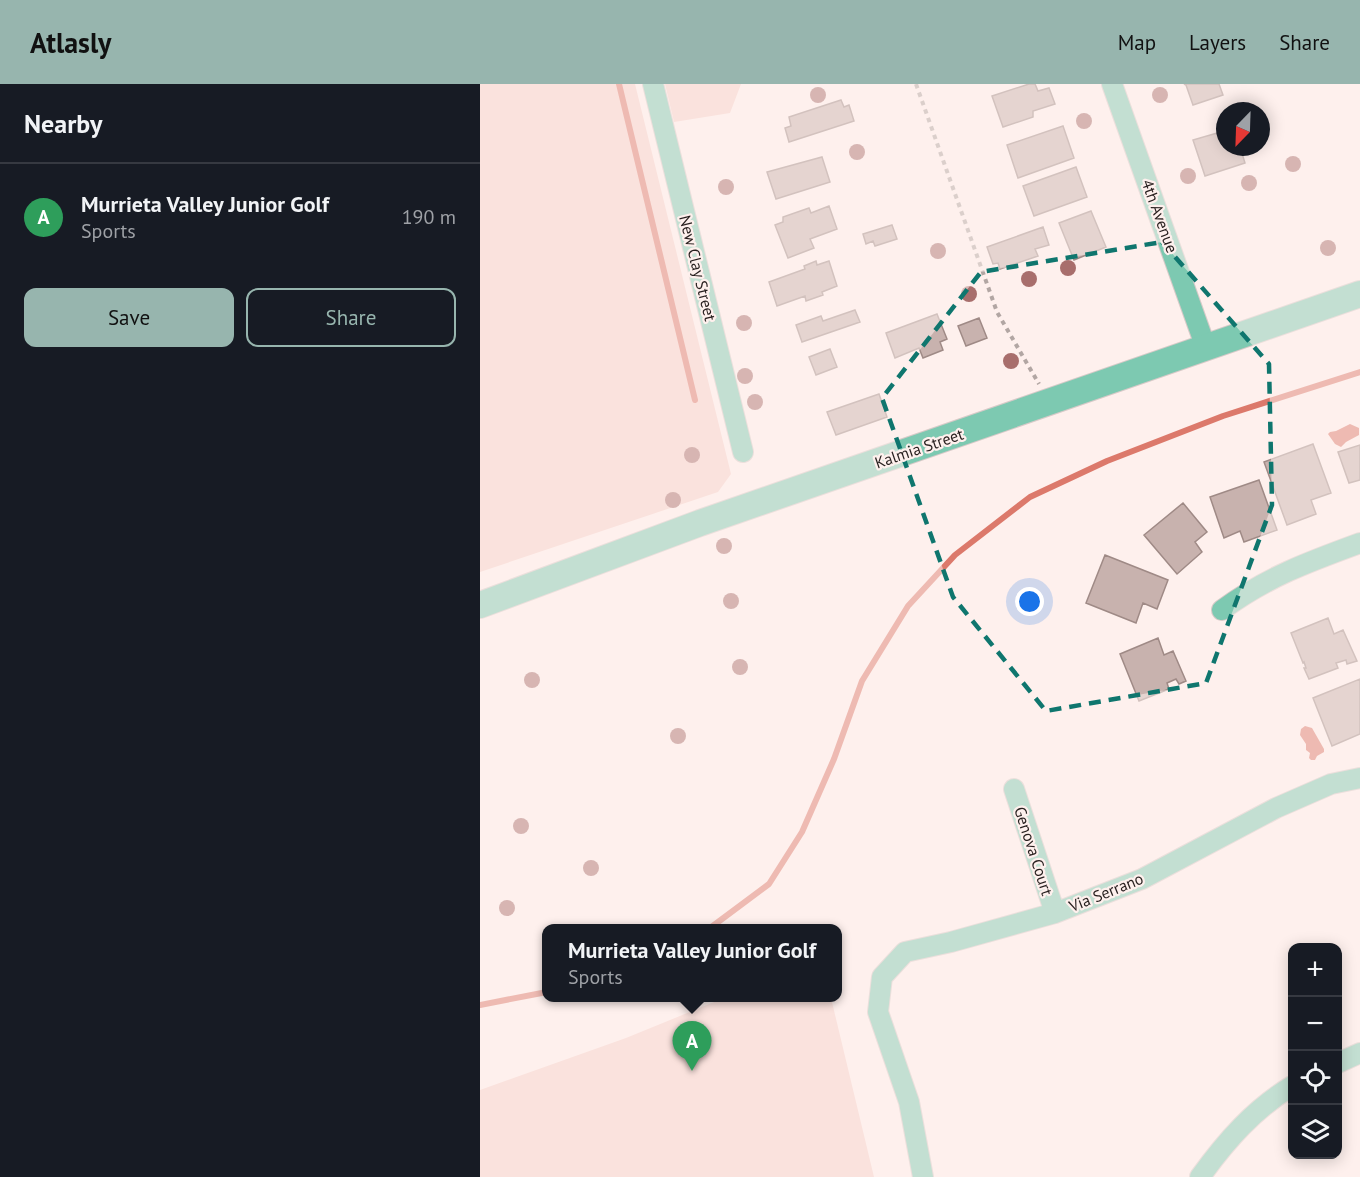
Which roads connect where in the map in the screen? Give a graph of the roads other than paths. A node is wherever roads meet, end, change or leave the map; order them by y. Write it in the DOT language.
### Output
graph roads {
  1 [pos="653,84"];
  2 [pos="1113,84"];
  3 [pos="1360,294"];
  4 [pos="1206,348"];
  5 [pos="743,452"];
  6 [pos="1360,544"];
  7 [pos="480,605"];
  8 [pos="1222,610"];
  9 [pos="1360,777"];
  10 [pos="1014,789"];
  11 [pos="1055,913"];
  12 [pos="1360,1053"];
  13 [pos="1342,1061"];
  14 [pos="1288,1089"];
  15 [pos="923,1177"];
  16 [pos="1200,1177"];
  1 -- 5 [label="street, New Clay Street"];
  2 -- 4 [label="street, 4th Avenue"];
  3 -- 4 [label="street, Kalmia Street"];
  4 -- 7 [label="street, Kalmia Street"];
  6 -- 8 [label="street"];
  9 -- 11 [label="street, Via Serrano"];
  10 -- 11 [label="street, Genova Court"];
  11 -- 15 [label="street, Via Serrano"];
  12 -- 13 [label="street"];
  14 -- 16 [label="street"];
}
